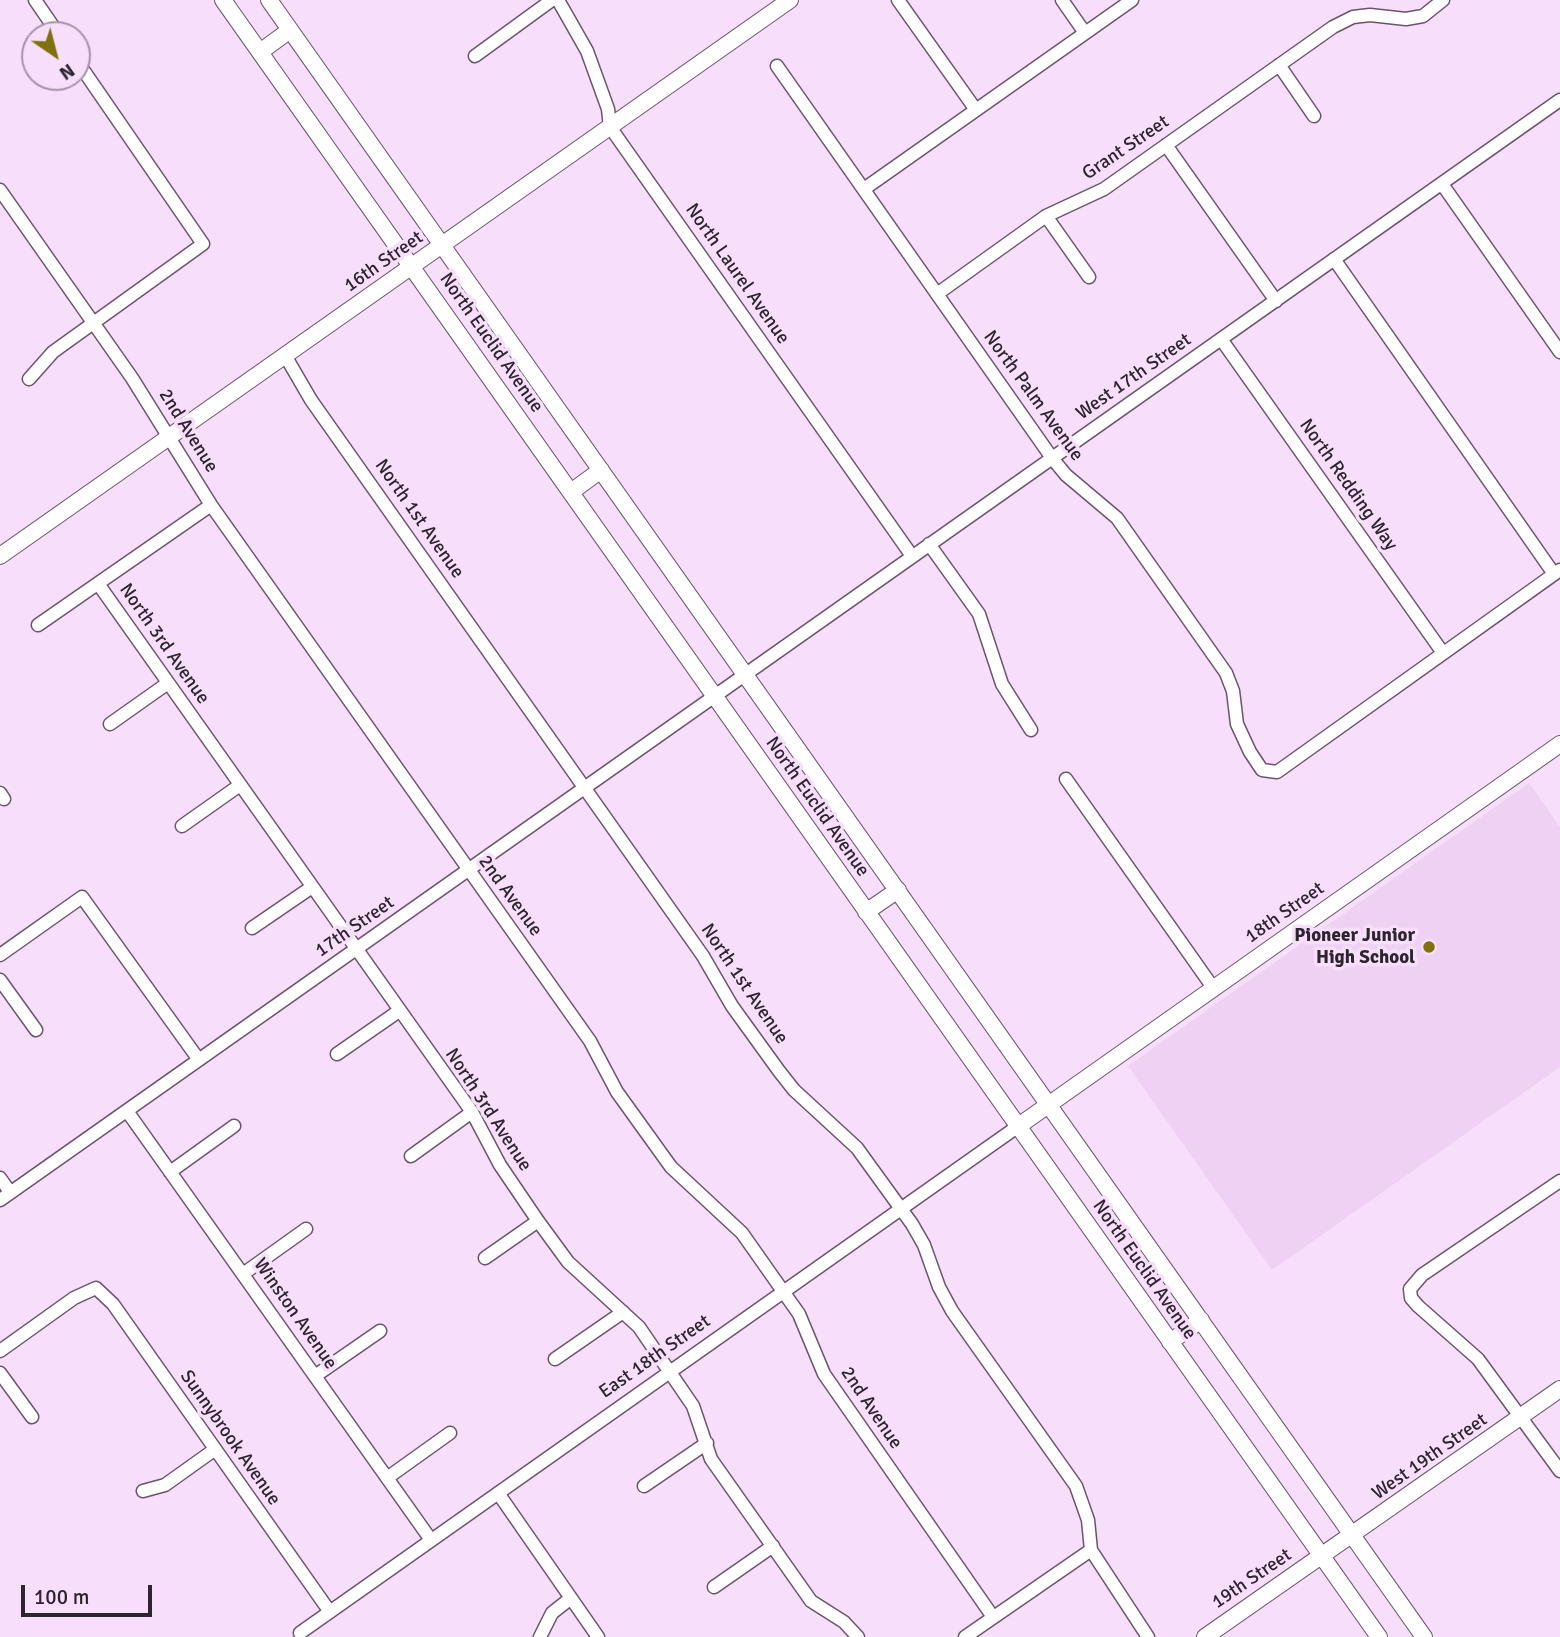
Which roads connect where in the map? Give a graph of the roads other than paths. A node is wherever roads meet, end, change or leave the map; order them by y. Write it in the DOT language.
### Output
graph roads {
  1 [pos="35,0"];
  2 [pos="223,0"];
  3 [pos="269,0"];
  4 [pos="552,0"];
  5 [pos="558,0"];
  6 [pos="790,0"];
  7 [pos="898,0"];
  8 [pos="1062,0"];
  9 [pos="1132,0"];
  10 [pos="1443,0"];
  11 [pos="49,21"];
  12 [pos="290,30"];
  13 [pos="1085,33"];
  14 [pos="260,52"];
  15 [pos="475,56"];
  16 [pos="1279,65"];
  17 [pos="777,66"];
  18 [pos="91,81"];
  19 [pos="1558,105"];
  20 [pos="976,110"];
  21 [pos="1314,116"];
  22 [pos="610,127"];
  23 [pos="1166,145"];
  24 [pos="1441,184"];
  25 [pos="0,190"];
  26 [pos="864,190"];
  27 [pos="1046,216"];
  28 [pos="442,247"];
  29 [pos="1334,260"];
  30 [pos="411,268"];
  31 [pos="1089,277"];
  32 [pos="937,294"];
  33 [pos="1276,301"];
  34 [pos="93,322"];
  35 [pos="1221,340"];
  36 [pos="1560,352"];
  37 [pos="286,357"];
  38 [pos="29,379"];
  39 [pos="169,437"];
  40 [pos="1052,458"];
  41 [pos="601,470"];
  42 [pos="571,492"];
  43 [pos="211,505"];
  44 [pos="929,544"];
  45 [pos="0,556"];
  46 [pos="912,556"];
  47 [pos="1557,572"];
  48 [pos="99,584"];
  49 [pos="38,625"];
  50 [pos="1443,653"];
  51 [pos="746,674"];
  52 [pos="168,683"];
  53 [pos="731,685"];
  54 [pos="714,697"];
  55 [pos="110,724"];
  56 [pos="1031,730"];
  57 [pos="1560,744"];
  58 [pos="1066,779"];
  59 [pos="240,785"];
  60 [pos="586,787"];
  61 [pos="182,826"];
  62 [pos="468,871"];
  63 [pos="312,887"];
  64 [pos="898,890"];
  65 [pos="866,912"];
  66 [pos="252,928"];
  67 [pos="355,950"];
  68 [pos="0,955"];
  69 [pos="0,980"];
  70 [pos="1214,989"];
  71 [pos="399,1011"];
  72 [pos="36,1030"];
  73 [pos="337,1054"];
  74 [pos="199,1060"];
  75 [pos="1050,1104"];
  76 [pos="127,1111"];
  77 [pos="472,1112"];
  78 [pos="1034,1115"];
  79 [pos="234,1126"];
  80 [pos="1017,1127"];
  81 [pos="411,1156"];
  82 [pos="170,1172"];
  83 [pos="0,1178"];
  84 [pos="1560,1181"];
  85 [pos="5,1196"];
  86 [pos="901,1209"];
  87 [pos="538,1221"];
  88 [pos="306,1230"];
  89 [pos="485,1258"];
  90 [pos="243,1274"];
  91 [pos="783,1293"];
  92 [pos="623,1312"];
  93 [pos="1201,1320"];
  94 [pos="380,1331"];
  95 [pos="1170,1342"];
  96 [pos="0,1351"];
  97 [pos="555,1359"];
  98 [pos="671,1371"];
  99 [pos="0,1373"];
  100 [pos="315,1376"];
  101 [pos="1560,1389"];
  102 [pos="32,1417"];
  103 [pos="1522,1418"];
  104 [pos="450,1433"];
  105 [pos="707,1443"];
  106 [pos="215,1450"];
  107 [pos="1560,1471"];
  108 [pos="387,1478"];
  109 [pos="644,1486"];
  110 [pos="142,1491"];
  111 [pos="498,1493"];
  112 [pos="1354,1536"];
  113 [pos="431,1540"];
  114 [pos="773,1546"];
  115 [pos="1091,1550"];
  116 [pos="1322,1557"];
  117 [pos="714,1587"];
  118 [pos="570,1598"];
  119 [pos="330,1612"];
  120 [pos="993,1617"];
  121 [pos="300,1633"];
  122 [pos="540,1637"];
  123 [pos="598,1637"];
  124 [pos="858,1637"];
  125 [pos="965,1637"];
  126 [pos="1148,1637"];
  127 [pos="1205,1637"];
  128 [pos="1379,1637"];
  129 [pos="1424,1637"];
  1 -- 11 [label="street"];
  2 -- 14 [label="main road, North Euclid Avenue"];
  3 -- 12 [label="main road, North Euclid Avenue"];
  4 -- 15 [label="street"];
  5 -- 22 [label="street, North Laurel Avenue"];
  6 -- 22 [label="main road, 16th Street"];
  7 -- 20 [label="street"];
  8 -- 13 [label="street"];
  9 -- 13 [label="street"];
  10 -- 16 [label="street, Grant Street"];
  12 -- 14 [label="main road"];
  12 -- 28 [label="main road, North Euclid Avenue"];
  13 -- 20 [label="street"];
  14 -- 30 [label="main road, North Euclid Avenue"];
  16 -- 21 [label="street"];
  16 -- 23 [label="street, Grant Street"];
  17 -- 26 [label="street, North Palm Avenue"];
  18 -- 34 [label="street"];
  19 -- 24 [label="street, West 17th Street"];
  20 -- 26 [label="street"];
  22 -- 28 [label="main road, 16th Street"];
  22 -- 46 [label="street, North Laurel Avenue"];
  23 -- 27 [label="street, Grant Street"];
  23 -- 33 [label="street"];
  24 -- 29 [label="street, West 17th Street"];
  24 -- 36 [label="street"];
  25 -- 34 [label="street, 2nd Avenue"];
  26 -- 32 [label="street, North Palm Avenue"];
  27 -- 31 [label="street"];
  27 -- 32 [label="street, Grant Street"];
  28 -- 30 [label="main road, 16th Street"];
  28 -- 41 [label="main road, North Euclid Avenue"];
  29 -- 33 [label="street, West 17th Street"];
  29 -- 47 [label="street"];
  30 -- 37 [label="main road, 16th Street"];
  30 -- 42 [label="main road, North Euclid Avenue"];
  32 -- 40 [label="street, North Palm Avenue"];
  33 -- 35 [label="street, West 17th Street"];
  34 -- 38 [label="street"];
  34 -- 39 [label="street, 2nd Avenue"];
  35 -- 40 [label="street, West 17th Street"];
  35 -- 50 [label="street, North Redding Way"];
  37 -- 39 [label="main road, 16th Street"];
  37 -- 60 [label="street, North 1st Avenue"];
  39 -- 43 [label="street, 2nd Avenue"];
  39 -- 45 [label="main road, 16th Street"];
  40 -- 44 [label="street, West 17th Street"];
  40 -- 50 [label="street, North Palm Avenue"];
  41 -- 42 [label="main road"];
  41 -- 51 [label="main road, North Euclid Avenue"];
  42 -- 54 [label="main road, North Euclid Avenue"];
  43 -- 48 [label="street"];
  43 -- 62 [label="street, 2nd Avenue"];
  44 -- 46 [label="street, West 17th Street"];
  44 -- 56 [label="street"];
  46 -- 51 [label="street, West 17th Street"];
  47 -- 50 [label="street"];
  48 -- 49 [label="street"];
  48 -- 52 [label="street, North 3rd Avenue"];
  51 -- 53 [label="street, West 17th Street"];
  51 -- 64 [label="main road, North Euclid Avenue"];
  52 -- 55 [label="street"];
  52 -- 59 [label="street, North 3rd Avenue"];
  53 -- 54 [label="street, 17th Street"];
  54 -- 60 [label="street, 17th Street"];
  54 -- 65 [label="main road, North Euclid Avenue"];
  57 -- 70 [label="main road, 18th Street"];
  58 -- 70 [label="street"];
  59 -- 61 [label="street"];
  59 -- 63 [label="street, North 3rd Avenue"];
  60 -- 62 [label="street, 17th Street"];
  60 -- 86 [label="street, North 1st Avenue"];
  62 -- 67 [label="street, 17th Street"];
  62 -- 91 [label="street, 2nd Avenue"];
  63 -- 66 [label="street"];
  63 -- 67 [label="street, North 3rd Avenue"];
  64 -- 65 [label="main road"];
  64 -- 75 [label="main road, North Euclid Avenue"];
  65 -- 80 [label="main road, North Euclid Avenue"];
  67 -- 71 [label="street, North 3rd Avenue"];
  67 -- 74 [label="street, 17th Street"];
  68 -- 74 [label="street"];
  69 -- 72 [label="street"];
  70 -- 75 [label="main road, 18th Street"];
  71 -- 73 [label="street"];
  71 -- 77 [label="street, North 3rd Avenue"];
  74 -- 76 [label="street, 17th Street"];
  75 -- 78 [label="main road, 18th Street"];
  75 -- 93 [label="main road, North Euclid Avenue"];
  76 -- 82 [label="street, Winston Avenue"];
  76 -- 85 [label="street, 17th Street"];
  77 -- 81 [label="street"];
  77 -- 87 [label="street, North 3rd Avenue"];
  78 -- 80 [label="main road, East 18th Street"];
  79 -- 82 [label="street"];
  80 -- 86 [label="street, East 18th Street"];
  80 -- 95 [label="main road, North Euclid Avenue"];
  82 -- 90 [label="street, Winston Avenue"];
  83 -- 85 [label="street"];
  84 -- 103 [label="street"];
  86 -- 91 [label="street, East 18th Street"];
  86 -- 115 [label="street, North 1st Avenue"];
  87 -- 89 [label="street"];
  87 -- 92 [label="street, North 3rd Avenue"];
  88 -- 90 [label="street"];
  90 -- 100 [label="street, Winston Avenue"];
  91 -- 98 [label="street, East 18th Street"];
  91 -- 120 [label="street, 2nd Avenue"];
  92 -- 97 [label="street"];
  92 -- 98 [label="street, North 3rd Avenue"];
  93 -- 95 [label="main road"];
  93 -- 112 [label="main road, North Euclid Avenue"];
  94 -- 100 [label="street"];
  95 -- 116 [label="main road, North Euclid Avenue"];
  96 -- 106 [label="street, Sunnybrook Avenue"];
  98 -- 105 [label="street, North 3rd Avenue"];
  98 -- 111 [label="street, East 18th Street"];
  99 -- 102 [label="street"];
  100 -- 108 [label="street, Winston Avenue"];
  101 -- 103 [label="main road, West 19th Street"];
  103 -- 107 [label="street"];
  103 -- 112 [label="main road, West 19th Street"];
  104 -- 108 [label="street"];
  105 -- 109 [label="street"];
  105 -- 114 [label="street, North 3rd Avenue"];
  106 -- 110 [label="street"];
  106 -- 119 [label="street, Sunnybrook Avenue"];
  108 -- 113 [label="street, Winston Avenue"];
  111 -- 113 [label="street, East 18th Street"];
  111 -- 118 [label="street"];
  112 -- 116 [label="main road, West 19th Street"];
  112 -- 129 [label="main road, North Euclid Avenue"];
  113 -- 119 [label="street, East 18th Street"];
  114 -- 117 [label="street"];
  114 -- 124 [label="street, North 3rd Avenue"];
  115 -- 120 [label="street"];
  115 -- 126 [label="street, North 1st Avenue"];
  116 -- 127 [label="main road, 19th Street"];
  116 -- 128 [label="main road, North Euclid Avenue"];
  118 -- 122 [label="street"];
  118 -- 123 [label="street"];
  119 -- 121 [label="street, East 18th Street"];
  120 -- 125 [label="street"];
}
